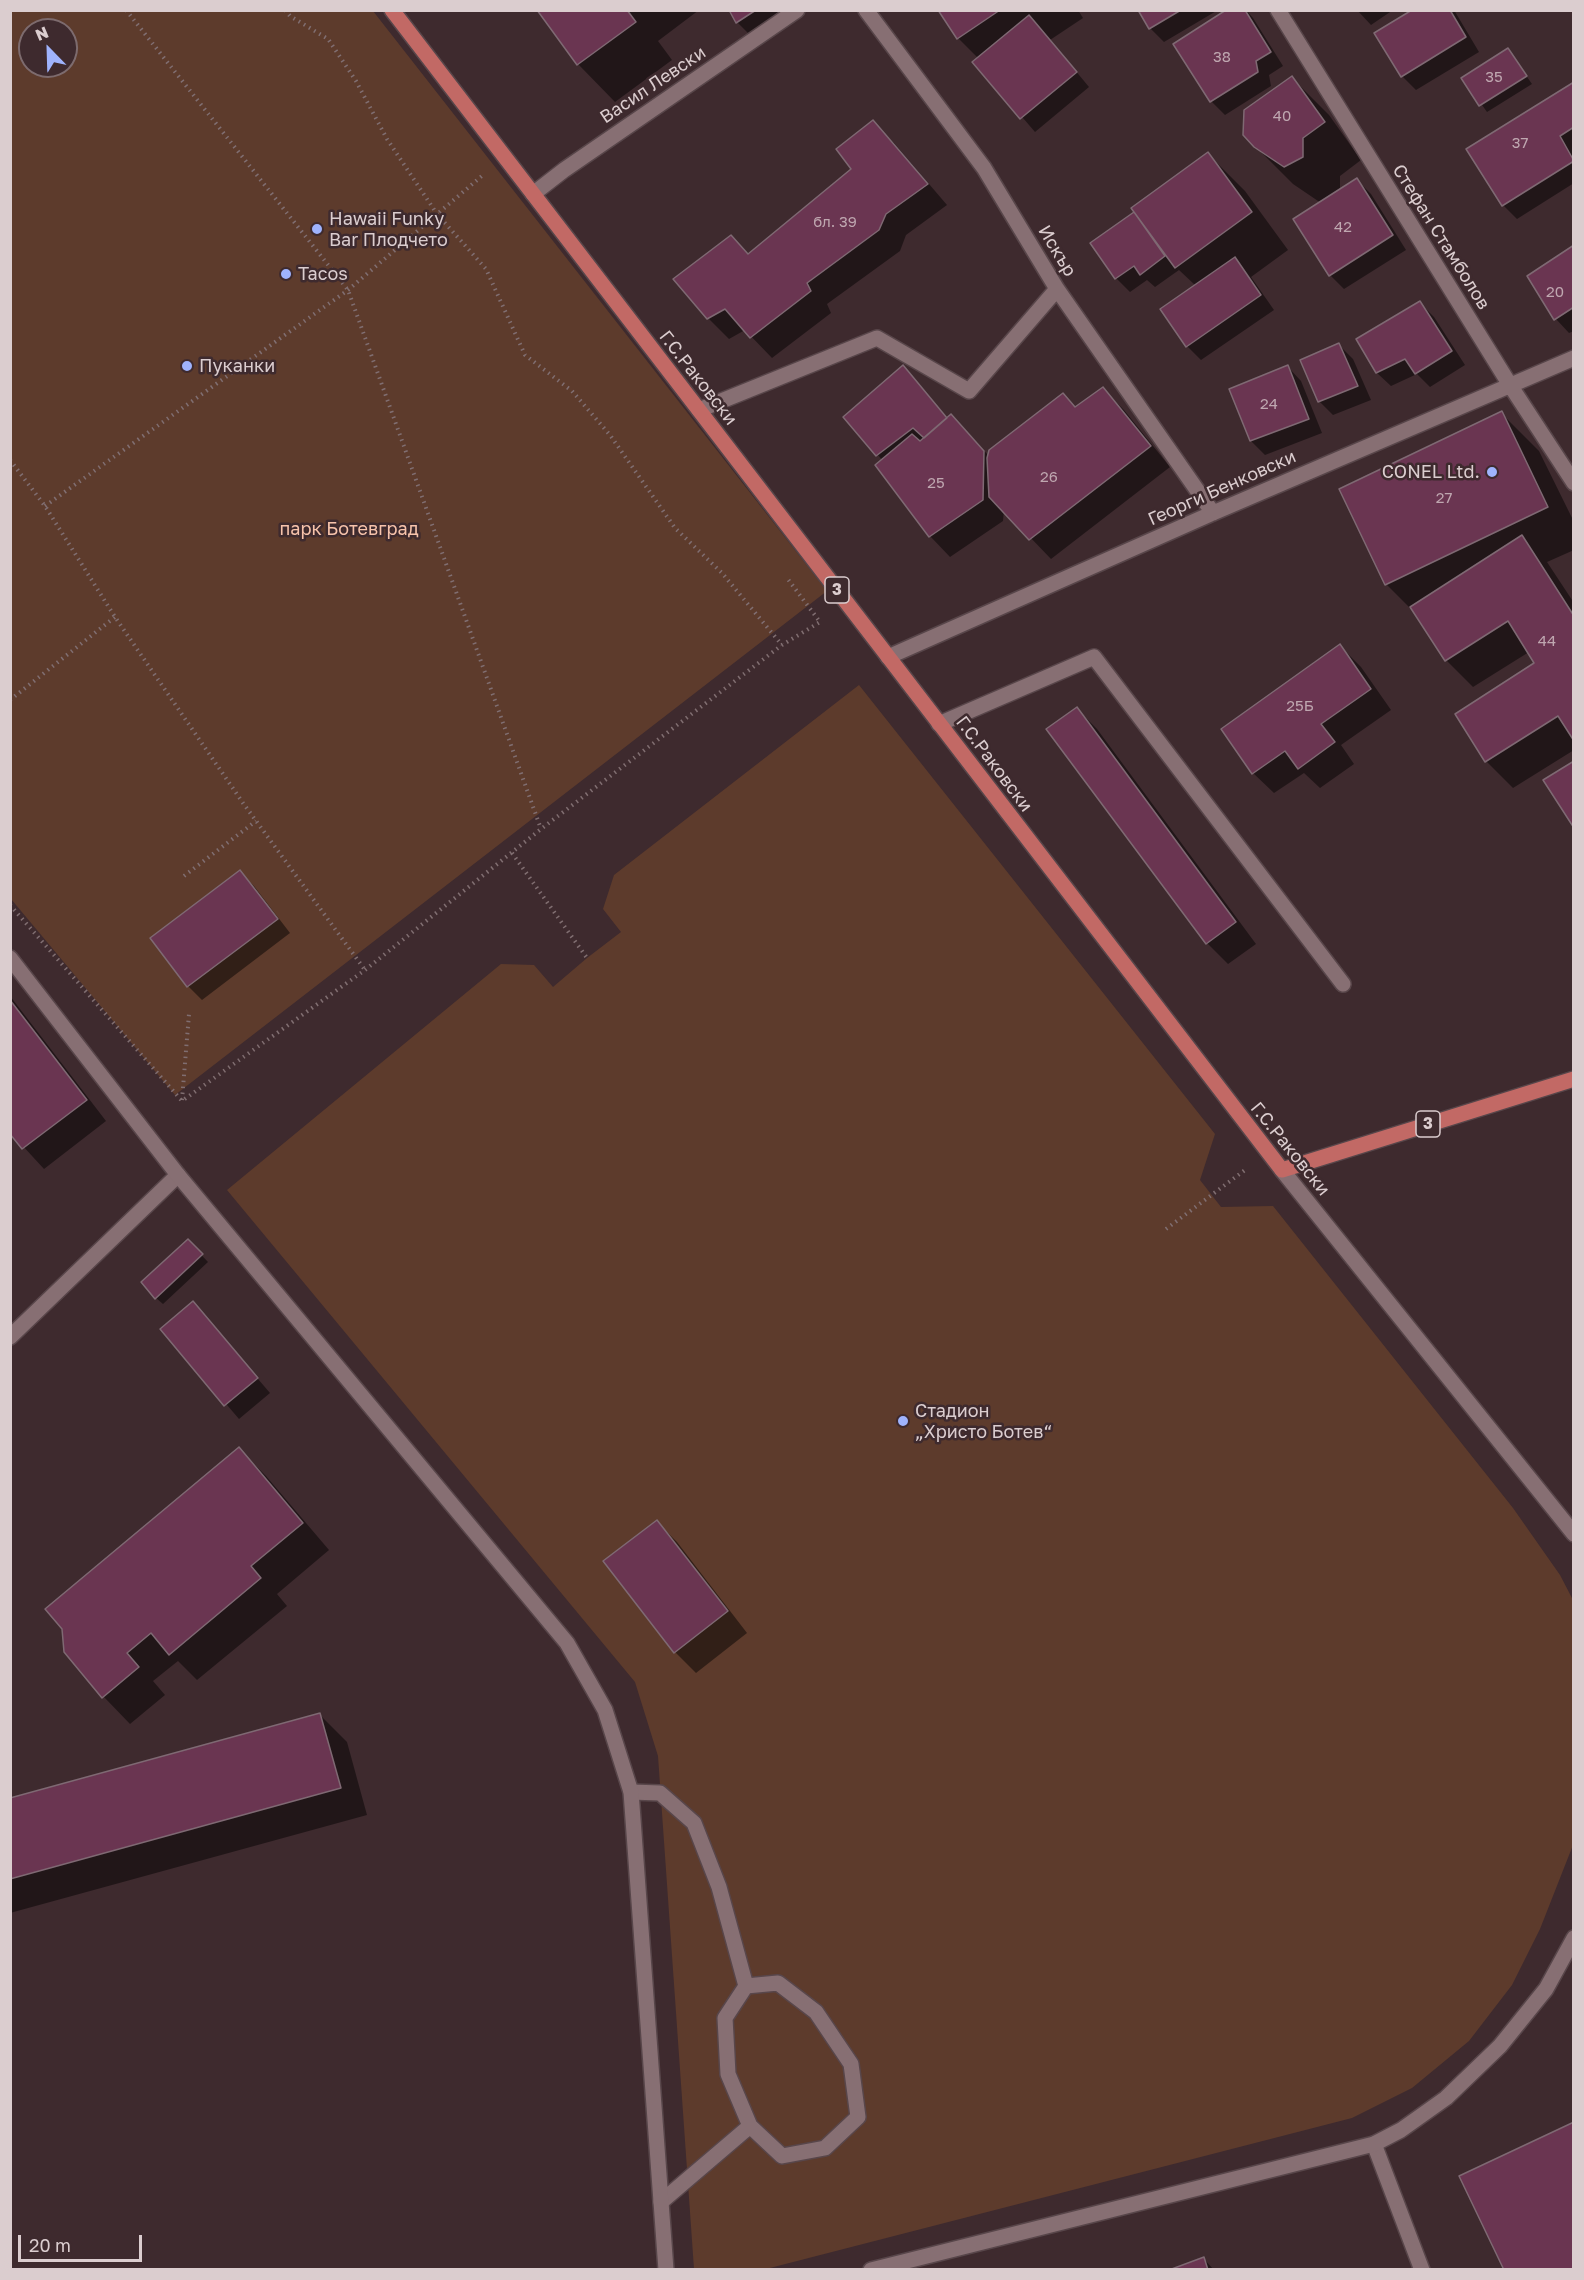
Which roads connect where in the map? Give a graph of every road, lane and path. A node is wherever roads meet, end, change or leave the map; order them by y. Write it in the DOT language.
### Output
graph roads {
  1 [pos="126,10"];
  2 [pos="285,10"];
  3 [pos="392,10"];
  4 [pos="797,10"];
  5 [pos="866,10"];
  6 [pos="1278,10"];
  7 [pos="504,157"];
  8 [pos="481,176"];
  9 [pos="489,186"];
  10 [pos="533,195"];
  11 [pos="437,214"];
  12 [pos="1057,289"];
  13 [pos="348,290"];
  14 [pos="1574,358"];
  15 [pos="1510,385"];
  16 [pos="699,410"];
  17 [pos="10,460"];
  18 [pos="1574,483"];
  19 [pos="45,506"];
  20 [pos="1213,513"];
  21 [pos="784,574"];
  22 [pos="115,617"];
  23 [pos="782,645"];
  24 [pos="888,657"];
  25 [pos="10,700"];
  26 [pos="939,724"];
  27 [pos="256,821"];
  28 [pos="541,830"];
  29 [pos="512,853"];
  30 [pos="184,876"];
  31 [pos="10,904"];
  32 [pos="10,958"];
  33 [pos="587,958"];
  34 [pos="365,970"];
  35 [pos="1343,984"];
  36 [pos="189,1014"];
  37 [pos="1574,1079"];
  38 [pos="182,1101"];
  39 [pos="1267,1153"];
  40 [pos="1282,1170"];
  41 [pos="178,1175"];
  42 [pos="1166,1228"];
  43 [pos="10,1337"];
  44 [pos="1574,1534"];
  45 [pos="631,1792"];
  46 [pos="1574,1938"];
  47 [pos="746,1986"];
  48 [pos="750,2126"];
  49 [pos="1374,2144"];
  50 [pos="661,2202"];
  51 [pos="666,2270"];
  52 [pos="871,2270"];
  53 [pos="1422,2270"];
  1 -- 13 [label="path"];
  2 -- 11 [label="path"];
  3 -- 7 [label="main road, Г.С.Раковски / 3"];
  4 -- 10 [label="street, Васил Левски"];
  5 -- 12 [label="street, Искър"];
  6 -- 15 [label="street, Стефан Стамболов"];
  7 -- 8 [label="path"];
  7 -- 10 [label="main road, Г.С.Раковски / 3"];
  8 -- 9 [label="path"];
  8 -- 11 [label="path"];
  10 -- 16 [label="main road, Г.С.Раковски / 3"];
  11 -- 13 [label="path"];
  11 -- 23 [label="path"];
  12 -- 16 [label="street"];
  12 -- 20 [label="street, Искър"];
  13 -- 19 [label="path"];
  13 -- 28 [label="path"];
  14 -- 15 [label="street, Георги Бенковски"];
  15 -- 18 [label="street, Стефан Стамболов"];
  15 -- 20 [label="street, Георги Бенковски"];
  16 -- 24 [label="main road, Г.С.Раковски / 3"];
  17 -- 19 [label="path"];
  19 -- 22 [label="path"];
  20 -- 24 [label="street, Георги Бенковски"];
  21 -- 23 [label="path"];
  22 -- 25 [label="path"];
  22 -- 27 [label="path"];
  23 -- 28 [label="path"];
  24 -- 26 [label="main road, Г.С.Раковски / 3"];
  26 -- 35 [label="street"];
  26 -- 39 [label="main road, Г.С.Раковски / 3"];
  27 -- 30 [label="path"];
  27 -- 34 [label="path"];
  28 -- 29 [label="path"];
  29 -- 33 [label="path"];
  29 -- 34 [label="path"];
  31 -- 38 [label="path"];
  32 -- 41 [label="street"];
  34 -- 38 [label="path"];
  36 -- 38 [label="path"];
  37 -- 40 [label="main road, 3"];
  39 -- 40 [label="main road, Г.С.Раковски / 3"];
  39 -- 42 [label="path"];
  40 -- 44 [label="street, Г.С.Раковски"];
  41 -- 43 [label="street"];
  41 -- 45 [label="street"];
  45 -- 47 [label="street"];
  45 -- 50 [label="street"];
  46 -- 49 [label="street"];
  47 -- 48 [label="street"];
  47 -- 48 [label="street"];
  48 -- 50 [label="street"];
  49 -- 52 [label="street"];
  49 -- 53 [label="street"];
  50 -- 51 [label="street"];
}
